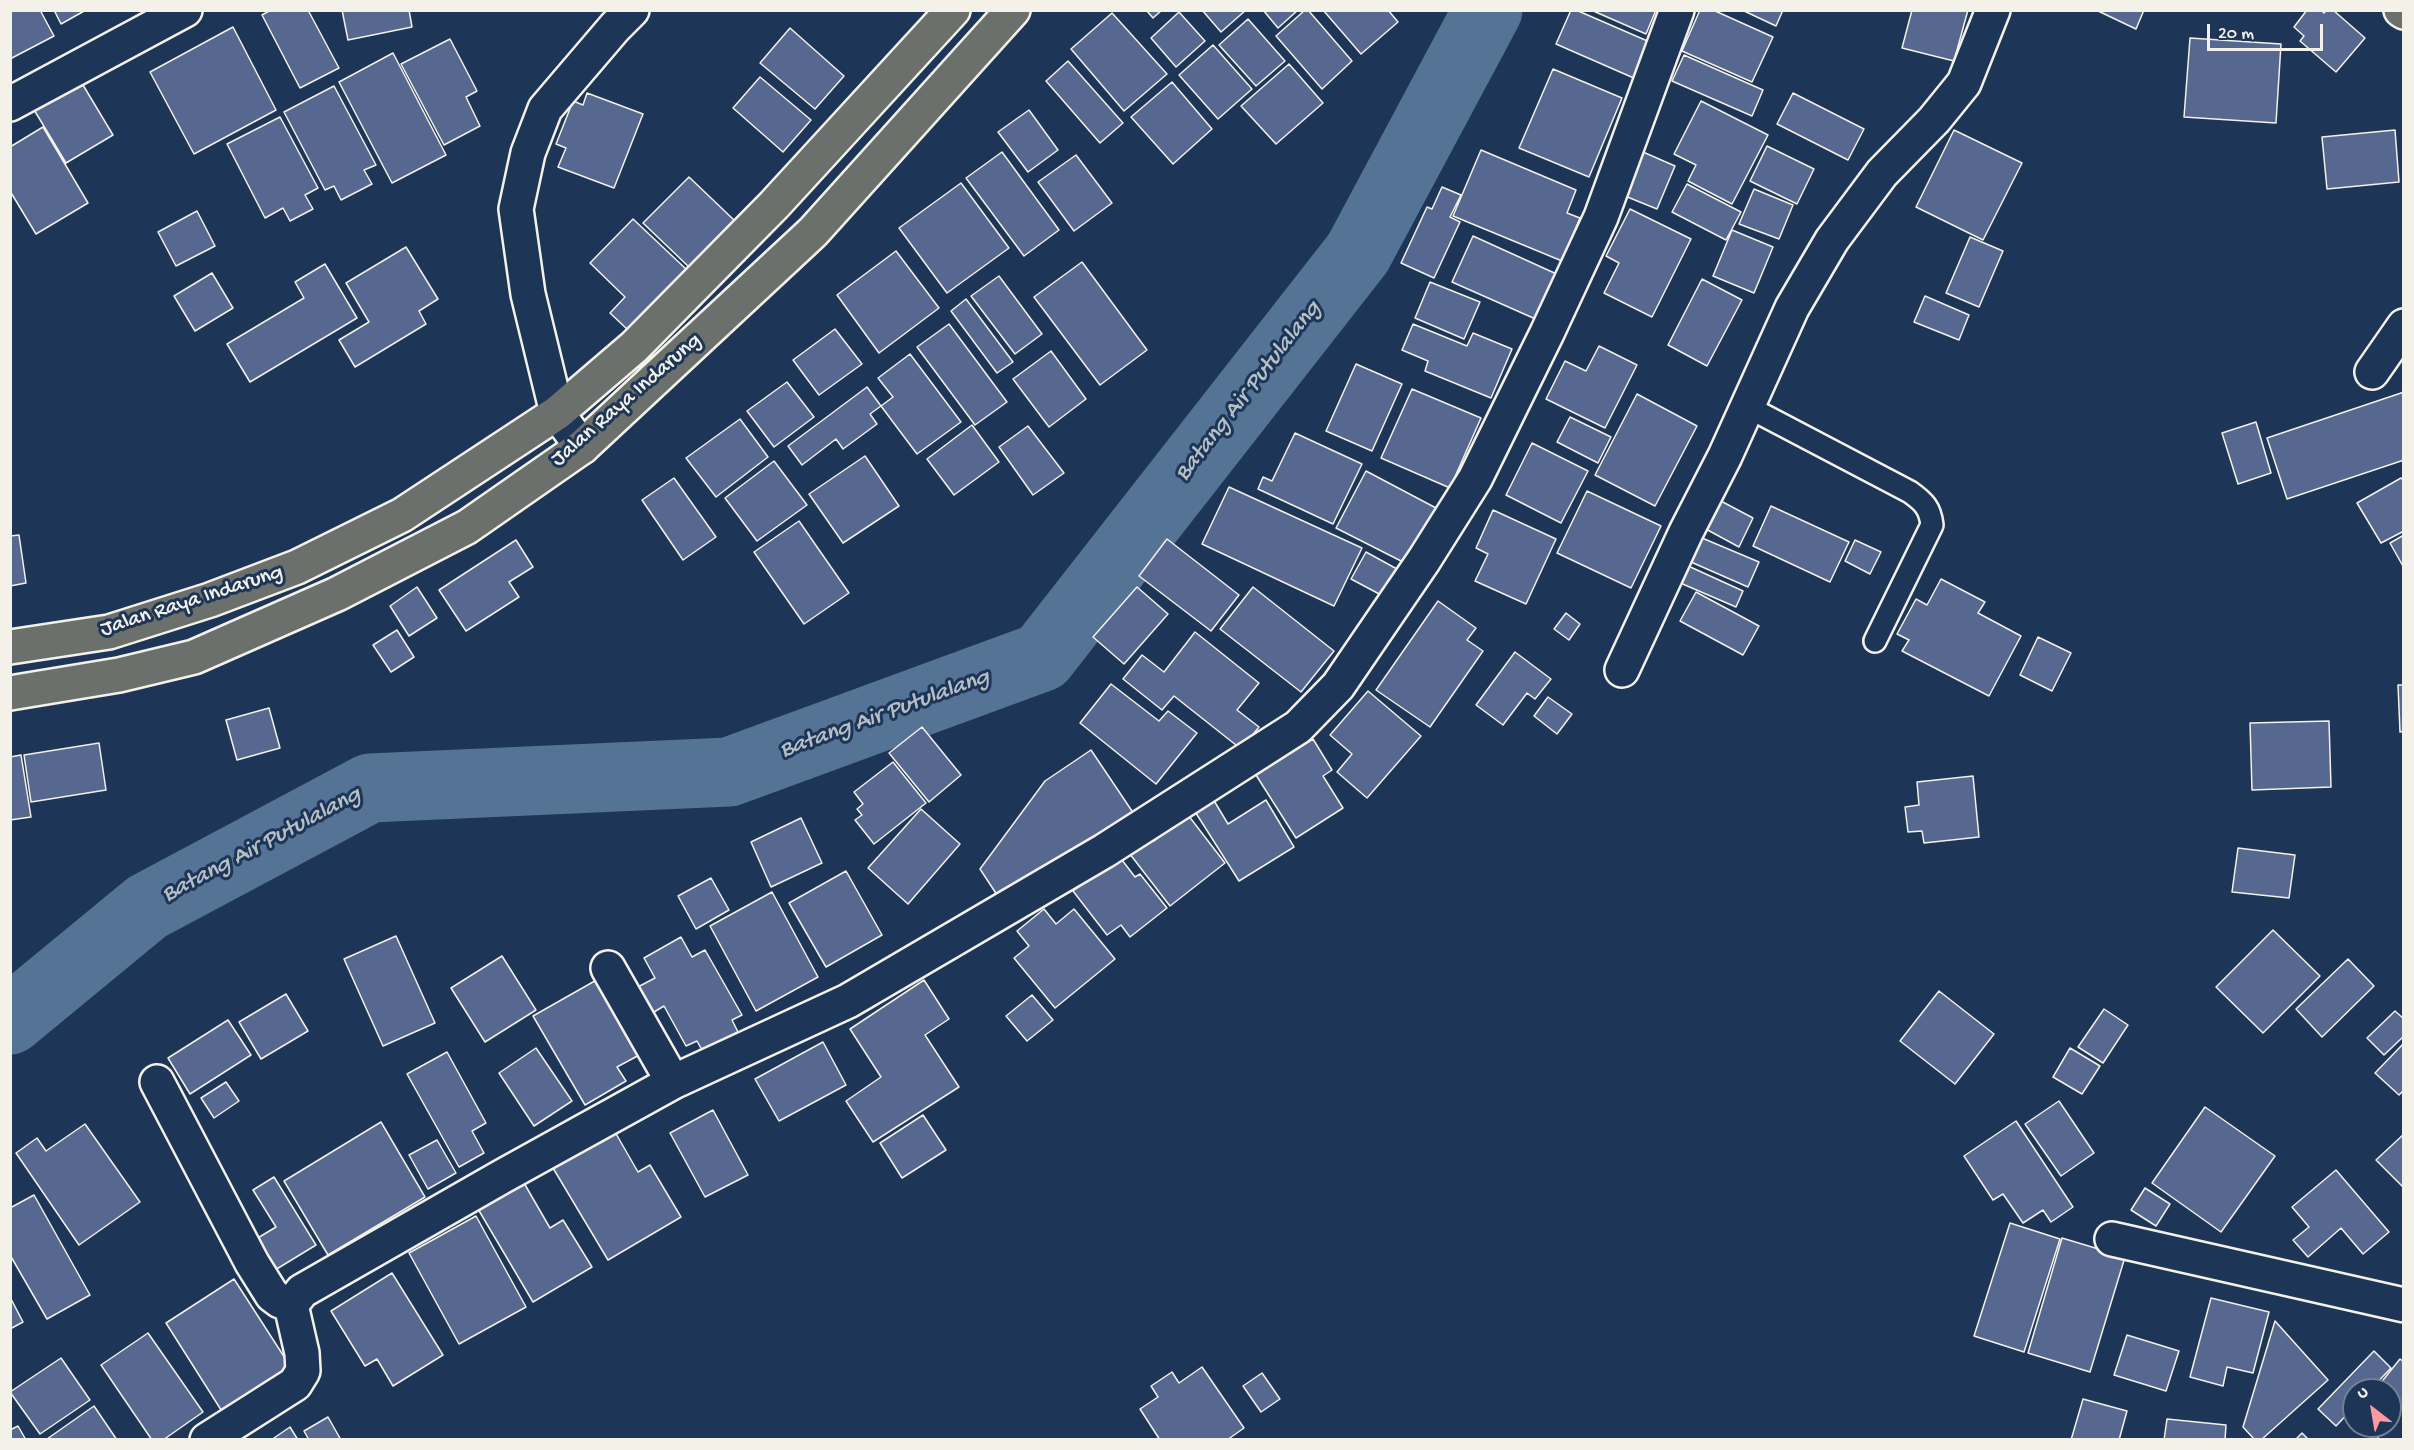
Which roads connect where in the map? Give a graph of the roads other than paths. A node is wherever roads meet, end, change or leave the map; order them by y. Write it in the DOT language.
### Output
graph roads {
  1 [pos="185,10"];
  2 [pos="632,10"];
  3 [pos="954,10"];
  4 [pos="1013,10"];
  5 [pos="1677,10"];
  6 [pos="1993,10"];
  7 [pos="908,62"];
  8 [pos="940,90"];
  9 [pos="10,104"];
  10 [pos="2403,326"];
  11 [pos="2372,372"];
  12 [pos="1748,407"];
  13 [pos="557,413"];
  14 [pos="582,447"];
  15 [pos="1875,641"];
  16 [pos="10,647"];
  17 [pos="1622,670"];
  18 [pos="10,693"];
  19 [pos="608,968"];
  20 [pos="157,1082"];
  21 [pos="673,1082"];
  22 [pos="2112,1239"];
  23 [pos="291,1305"];
  24 [pos="2403,1305"];
  25 [pos="207,1440"];
  1 -- 9 [label="street"];
  2 -- 13 [label="street"];
  3 -- 7 [label="highway, Jalan Raya Indarung"];
  4 -- 8 [label="highway, Jalan Raya Indarung"];
  5 -- 21 [label="street"];
  6 -- 12 [label="street"];
  7 -- 8 [label="highway"];
  7 -- 13 [label="highway, Jalan Raya Indarung"];
  8 -- 14 [label="highway, Jalan Raya Indarung"];
  10 -- 11 [label="street"];
  12 -- 15 [label="lane"];
  12 -- 17 [label="street"];
  13 -- 14 [label="street"];
  13 -- 16 [label="highway, Jalan Raya Indarung"];
  14 -- 18 [label="highway, Jalan Raya Indarung"];
  19 -- 21 [label="street"];
  20 -- 23 [label="street"];
  21 -- 23 [label="street"];
  22 -- 24 [label="street"];
  23 -- 25 [label="street"];
}
